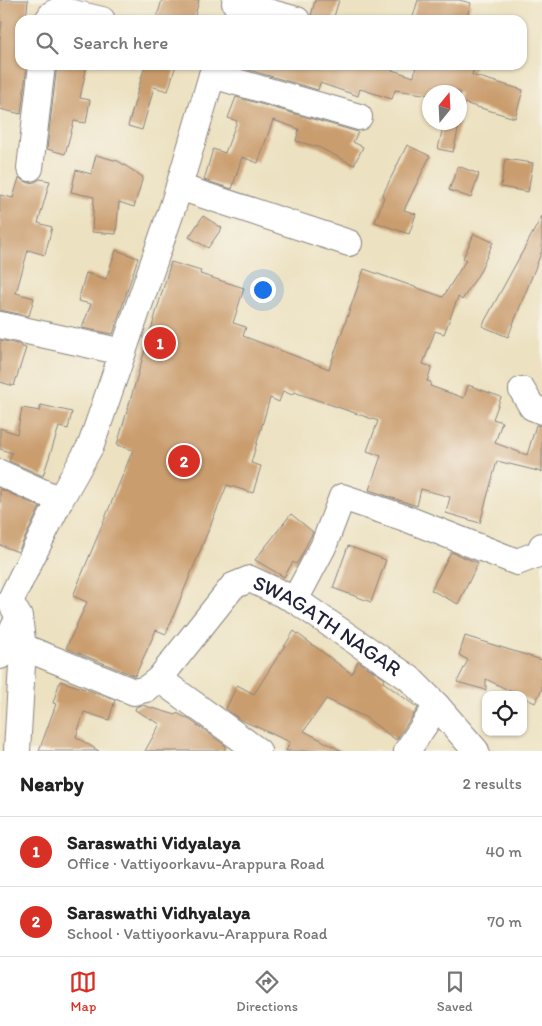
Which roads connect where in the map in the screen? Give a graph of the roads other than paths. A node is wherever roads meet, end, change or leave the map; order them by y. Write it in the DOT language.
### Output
graph roads {
  1 [pos="234,8"];
  2 [pos="51,15"];
  3 [pos="81,15"];
  4 [pos="271,15"];
  5 [pos="41,70"];
  6 [pos="213,70"];
  7 [pos="359,117"];
  8 [pos="30,168"];
  9 [pos="179,187"];
  10 [pos="349,243"];
  11 [pos="0,325"];
  12 [pos="123,352"];
  13 [pos="522,390"];
  14 [pos="542,411"];
  15 [pos="0,473"];
  16 [pos="60,500"];
  17 [pos="542,546"];
  18 [pos="295,600"];
  19 [pos="10,608"];
  20 [pos="12,651"];
  21 [pos="159,679"];
  22 [pos="437,706"];
  23 [pos="17,751"];
  24 [pos="258,751"];
  25 [pos="407,751"];
  26 [pos="476,751"];
  1 -- 4 [label="street"];
  2 -- 3 [label="street"];
  5 -- 8 [label="street"];
  6 -- 7 [label="street"];
  6 -- 9 [label="street"];
  9 -- 10 [label="street"];
  9 -- 12 [label="street"];
  11 -- 12 [label="street"];
  12 -- 16 [label="street"];
  13 -- 14 [label="street"];
  15 -- 16 [label="street"];
  16 -- 19 [label="street"];
  17 -- 18 [label="street"];
  18 -- 21 [label="street, SWAGATH NAGAR"];
  18 -- 22 [label="street, SWAGATH NAGAR"];
  19 -- 20 [label="street"];
  20 -- 21 [label="street, SWAGATH NAGAR"];
  20 -- 23 [label="street"];
  21 -- 24 [label="street"];
  22 -- 25 [label="street"];
  22 -- 26 [label="street, SWAGATH NAGAR"];
}
